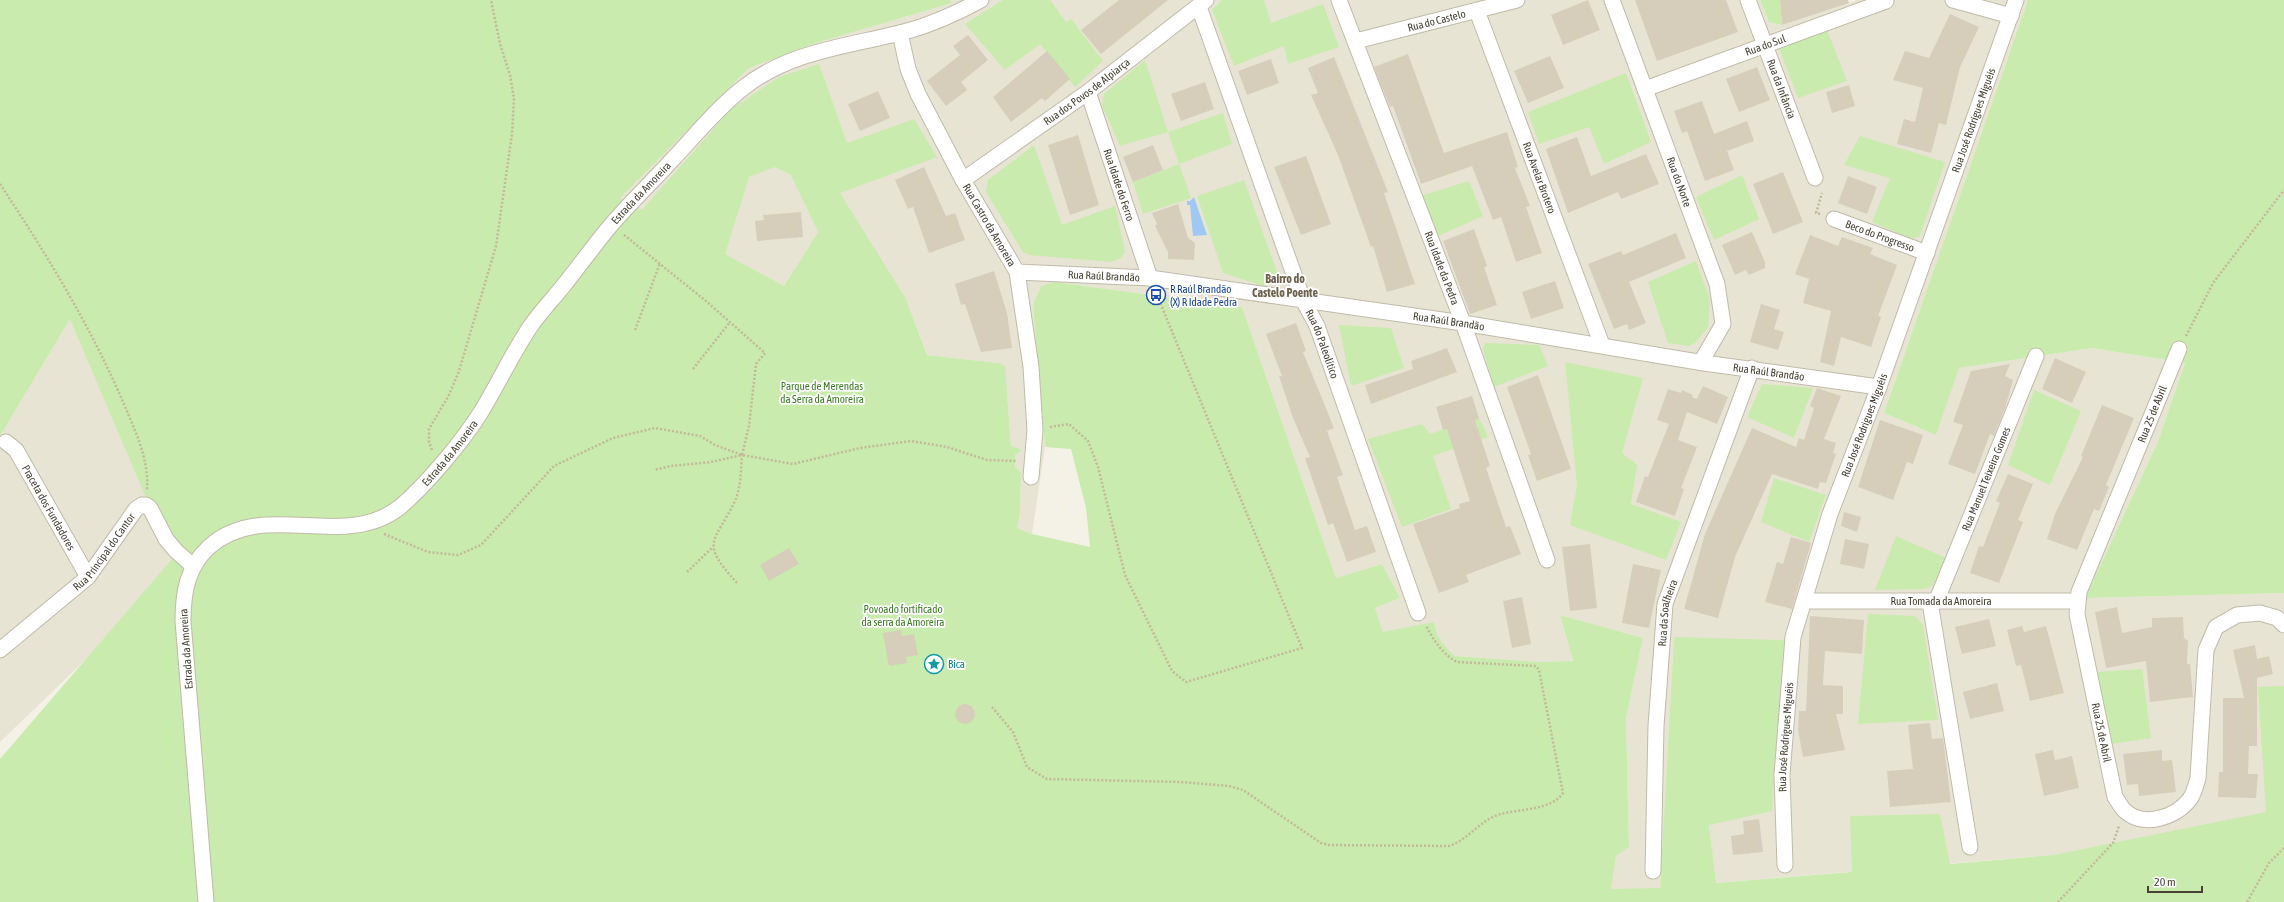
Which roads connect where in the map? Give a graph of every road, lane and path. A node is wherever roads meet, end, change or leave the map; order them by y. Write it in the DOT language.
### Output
graph roads {
  1 [pos="491,0"];
  2 [pos="981,0"];
  3 [pos="1339,0"];
  4 [pos="1517,0"];
  5 [pos="1612,0"];
  6 [pos="1748,0"];
  7 [pos="1953,0"];
  8 [pos="2016,0"];
  9 [pos="1886,1"];
  10 [pos="1203,4"];
  11 [pos="1477,11"];
  12 [pos="2011,16"];
  13 [pos="900,33"];
  14 [pos="1356,41"];
  15 [pos="1765,44"];
  16 [pos="1645,89"];
  17 [pos="1088,92"];
  18 [pos="1814,178"];
  19 [pos="963,180"];
  20 [pos="0,184"];
  21 [pos="2284,190"];
  22 [pos="1834,219"];
  23 [pos="611,225"];
  24 [pos="1927,253"];
  25 [pos="660,263"];
  26 [pos="1017,272"];
  27 [pos="1150,278"];
  28 [pos="1303,300"];
  29 [pos="730,322"];
  30 [pos="1463,323"];
  31 [pos="635,330"];
  32 [pos="1602,345"];
  33 [pos="2179,349"];
  34 [pos="2036,356"];
  35 [pos="1702,362"];
  36 [pos="1752,368"];
  37 [pos="694,369"];
  38 [pos="1879,387"];
  39 [pos="1036,430"];
  40 [pos="6,442"];
  41 [pos="742,455"];
  42 [pos="1015,461"];
  43 [pos="442,462"];
  44 [pos="654,470"];
  45 [pos="1031,477"];
  46 [pos="146,504"];
  47 [pos="366,524"];
  48 [pos="713,547"];
  49 [pos="1547,560"];
  50 [pos="192,566"];
  51 [pos="687,572"];
  52 [pos="88,577"];
  53 [pos="737,583"];
  54 [pos="1804,601"];
  55 [pos="1933,602"];
  56 [pos="2077,602"];
  57 [pos="1418,613"];
  58 [pos="2284,625"];
  59 [pos="0,650"];
  60 [pos="992,707"];
  61 [pos="2124,811"];
  62 [pos="1970,847"];
  63 [pos="2284,848"];
  64 [pos="1785,865"];
  65 [pos="1653,871"];
  66 [pos="206,902"];
  67 [pos="2058,902"];
  68 [pos="2247,902"];
  1 -- 43 [label="path"];
  2 -- 13 [label="street, Estrada da Amoreira"];
  3 -- 14 [label="street, Rua Idade da Pedra"];
  4 -- 11 [label="street, Rua do Castelo"];
  5 -- 16 [label="street, Rua do Norte"];
  6 -- 15 [label="street, Rua da Infância"];
  7 -- 12 [label="street"];
  8 -- 12 [label="street, Rua José Rodrigues Miguéis"];
  9 -- 15 [label="street, Rua do Sul"];
  10 -- 17 [label="street, Rua dos Povos de Alpiarça"];
  10 -- 28 [label="street, Rua do Paleolítico"];
  11 -- 14 [label="street, Rua do Castelo"];
  11 -- 32 [label="street, Rua Avelar Brotero"];
  12 -- 24 [label="street, Rua José Rodrigues Miguéis"];
  13 -- 19 [label="street, Rua Castro da Amoreira"];
  13 -- 23 [label="street, Estrada da Amoreira"];
  14 -- 30 [label="street, Rua Idade da Pedra"];
  15 -- 16 [label="street, Rua do Sul"];
  15 -- 18 [label="street, Rua da Infância"];
  16 -- 35 [label="street, Rua do Norte"];
  17 -- 19 [label="street, Rua dos Povos de Alpiarça"];
  17 -- 27 [label="street, Rua Idade do Ferro"];
  18 -- 22 [label="path"];
  19 -- 26 [label="street, Rua Castro da Amoreira"];
  20 -- 46 [label="path"];
  21 -- 33 [label="path"];
  22 -- 24 [label="street, Beco do Progresso"];
  23 -- 25 [label="path"];
  23 -- 43 [label="street, Estrada da Amoreira"];
  24 -- 38 [label="street, Rua José Rodrigues Miguéis"];
  25 -- 29 [label="path"];
  25 -- 31 [label="path"];
  26 -- 27 [label="street, Rua Raúl Brandão"];
  26 -- 39 [label="street, Rua Castro da Amoreira"];
  27 -- 28 [label="street, Rua Raúl Brandão"];
  27 -- 39 [label="path"];
  28 -- 30 [label="street, Rua Raúl Brandão"];
  28 -- 57 [label="street, Rua do Paleolítico"];
  29 -- 37 [label="path"];
  29 -- 41 [label="path"];
  30 -- 32 [label="street, Rua Raúl Brandão"];
  30 -- 49 [label="street, Rua Idade da Pedra"];
  32 -- 35 [label="street, Rua Raúl Brandão"];
  33 -- 56 [label="street, Rua 25 de Abril"];
  34 -- 55 [label="street, Rua Manuel Teixeira Gomes"];
  35 -- 36 [label="street, Rua Raúl Brandão"];
  36 -- 38 [label="street, Rua Raúl Brandão"];
  36 -- 65 [label="street, Rua da Soalheira"];
  38 -- 54 [label="street, Rua José Rodrigues Miguéis"];
  39 -- 45 [label="street, Rua Castro da Amoreira"];
  40 -- 52 [label="street, Praceta dos Fundadores"];
  41 -- 42 [label="path"];
  41 -- 44 [label="path"];
  41 -- 47 [label="path"];
  41 -- 48 [label="path"];
  43 -- 47 [label="street, Estrada da Amoreira"];
  46 -- 50 [label="street, Rua Principal do Cantor"];
  46 -- 52 [label="street, Rua Principal do Cantor"];
  47 -- 50 [label="street, Estrada da Amoreira"];
  48 -- 51 [label="path"];
  48 -- 53 [label="path"];
  50 -- 66 [label="street, Estrada da Amoreira"];
  52 -- 59 [label="street, Rua Principal do Cantor"];
  54 -- 55 [label="street, Rua Tomada da Amoreira"];
  54 -- 64 [label="street, Rua José Rodrigues Miguéis"];
  55 -- 56 [label="street, Rua Tomada da Amoreira"];
  55 -- 62 [label="street"];
  56 -- 61 [label="street, Rua 25 de Abril"];
  57 -- 60 [label="path"];
  58 -- 61 [label="street"];
  61 -- 67 [label="path"];
  63 -- 68 [label="path"];
}
